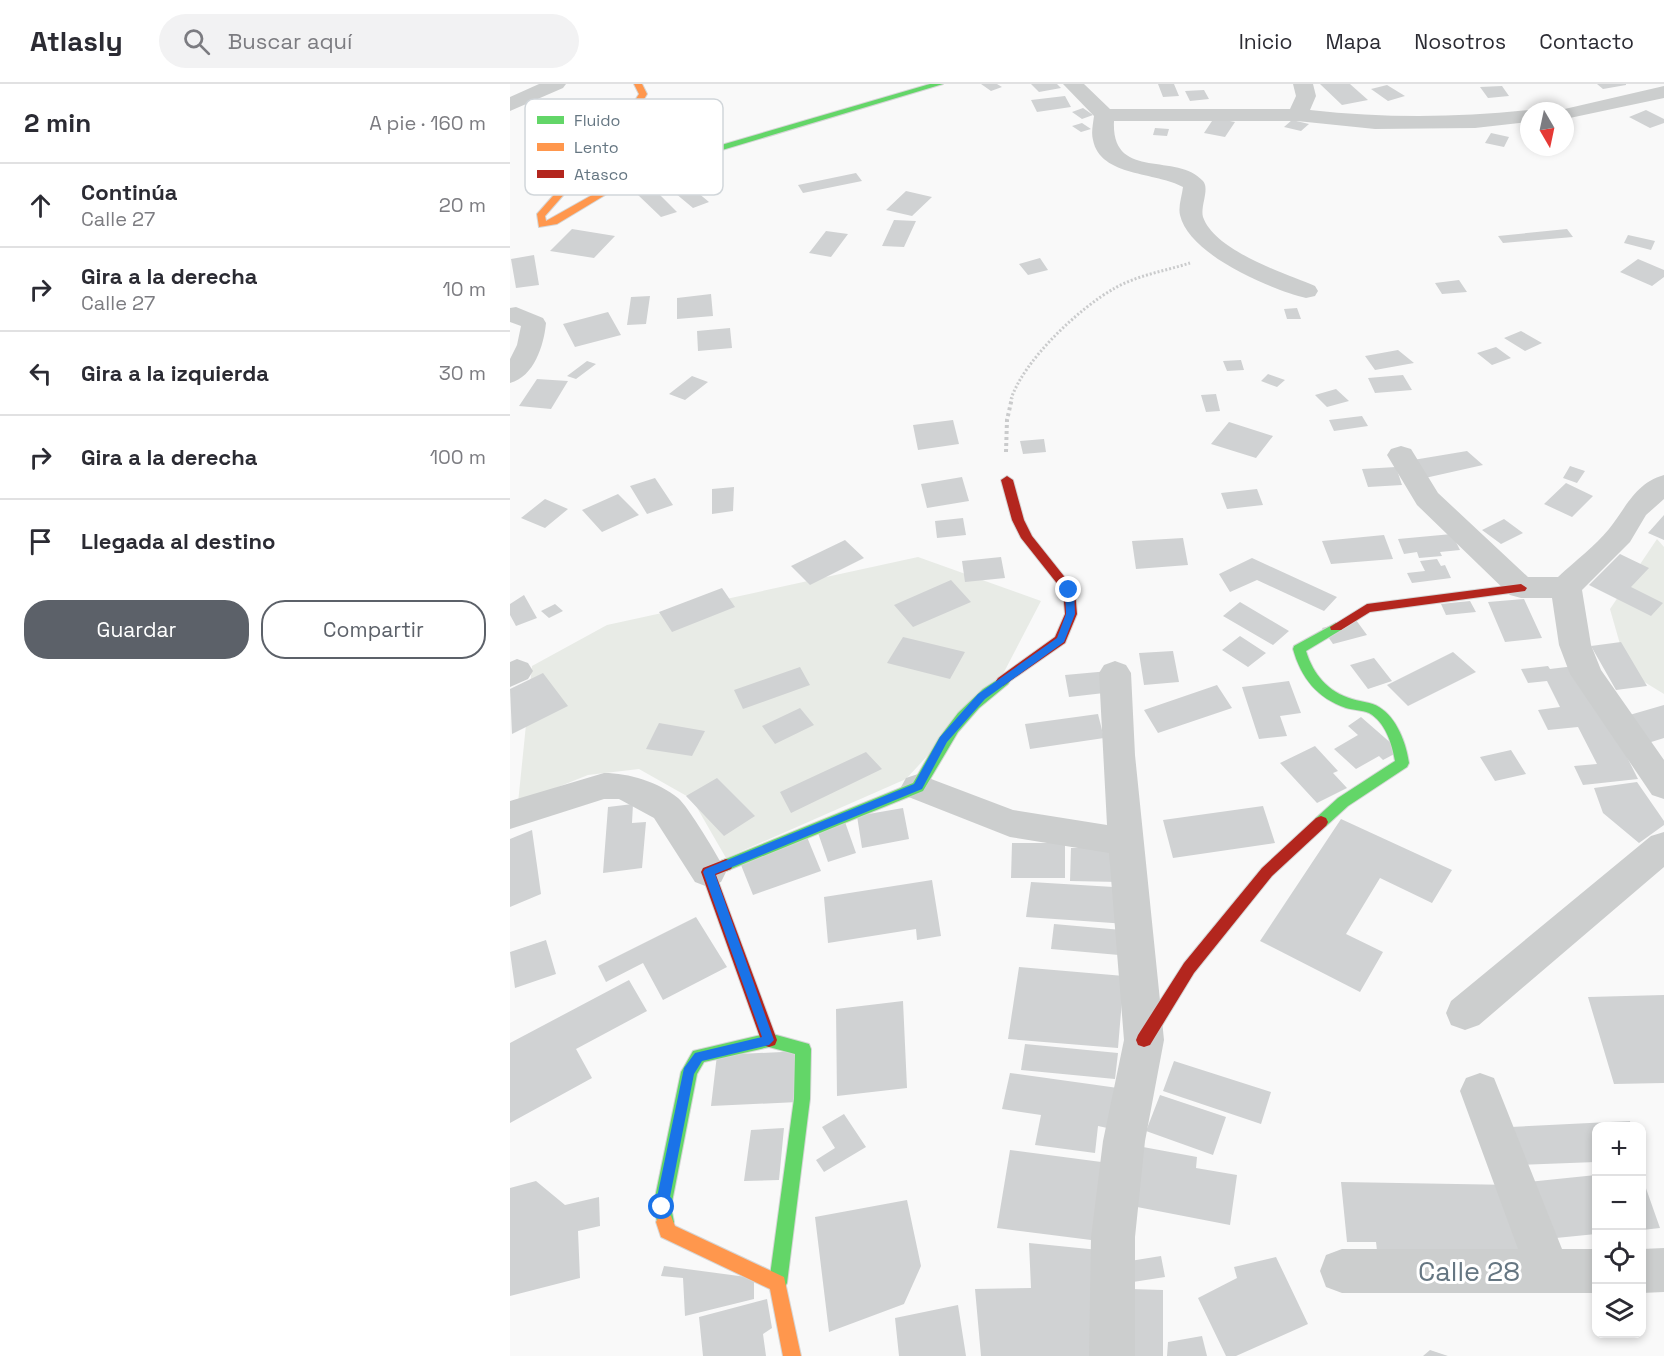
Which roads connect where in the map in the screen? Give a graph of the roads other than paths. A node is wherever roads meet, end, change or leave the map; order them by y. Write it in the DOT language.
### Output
graph roads {
  1 [pos="556,84"];
  2 [pos="638,84"];
  3 [pos="939,84"];
  4 [pos="1073,84"];
  5 [pos="1303,84"];
  6 [pos="1664,92"];
  7 [pos="640,99"];
  8 [pos="510,105"];
  9 [pos="1574,111"];
  10 [pos="1104,115"];
  11 [pos="1297,115"];
  12 [pos="1520,117"];
  13 [pos="723,147"];
  14 [pos="559,195"];
  15 [pos="600,195"];
  16 [pos="1306,291"];
  17 [pos="510,315"];
  18 [pos="510,375"];
  19 [pos="1401,455"];
  20 [pos="1007,480"];
  21 [pos="1664,484"];
  22 [pos="1566,587"];
  23 [pos="1521,588"];
  24 [pos="1115,673"];
  25 [pos="1664,786"];
  26 [pos="918,787"];
  27 [pos="510,815"];
  28 [pos="1127,842"];
  29 [pos="1664,846"];
  30 [pos="708,872"];
  31 [pos="1466,1013"];
  32 [pos="769,1040"];
  33 [pos="1144,1040"];
  34 [pos="1480,1091"];
  35 [pos="1646,1270"];
  36 [pos="1664,1270"];
  37 [pos="1342,1271"];
  38 [pos="1548,1271"];
  39 [pos="1592,1271"];
  40 [pos="778,1283"];
  41 [pos="792,1356"];
  42 [pos="1112,1356"];
  1 -- 8 [label="street"];
  2 -- 7 [label="street"];
  3 -- 13 [label="street"];
  4 -- 10 [label="street"];
  5 -- 11 [label="street"];
  6 -- 9 [label="street"];
  10 -- 11 [label="street"];
  10 -- 16 [label="street"];
  11 -- 12 [label="street"];
  14 -- 15 [label="street"];
  17 -- 18 [label="street"];
  19 -- 23 [label="street"];
  20 -- 26 [label="street"];
  21 -- 22 [label="street"];
  22 -- 23 [label="street"];
  22 -- 25 [label="street"];
  23 -- 33 [label="street"];
  24 -- 28 [label="street"];
  26 -- 28 [label="street"];
  26 -- 30 [label="street"];
  27 -- 30 [label="street"];
  28 -- 33 [label="street"];
  29 -- 31 [label="street"];
  30 -- 32 [label="street"];
  32 -- 40 [label="street"];
  32 -- 40 [label="street"];
  33 -- 42 [label="street"];
  34 -- 38 [label="street"];
  35 -- 36 [label="street"];
  37 -- 38 [label="street, Calle 28"];
  38 -- 39 [label="street, Calle 28"];
  40 -- 41 [label="street"];
}
